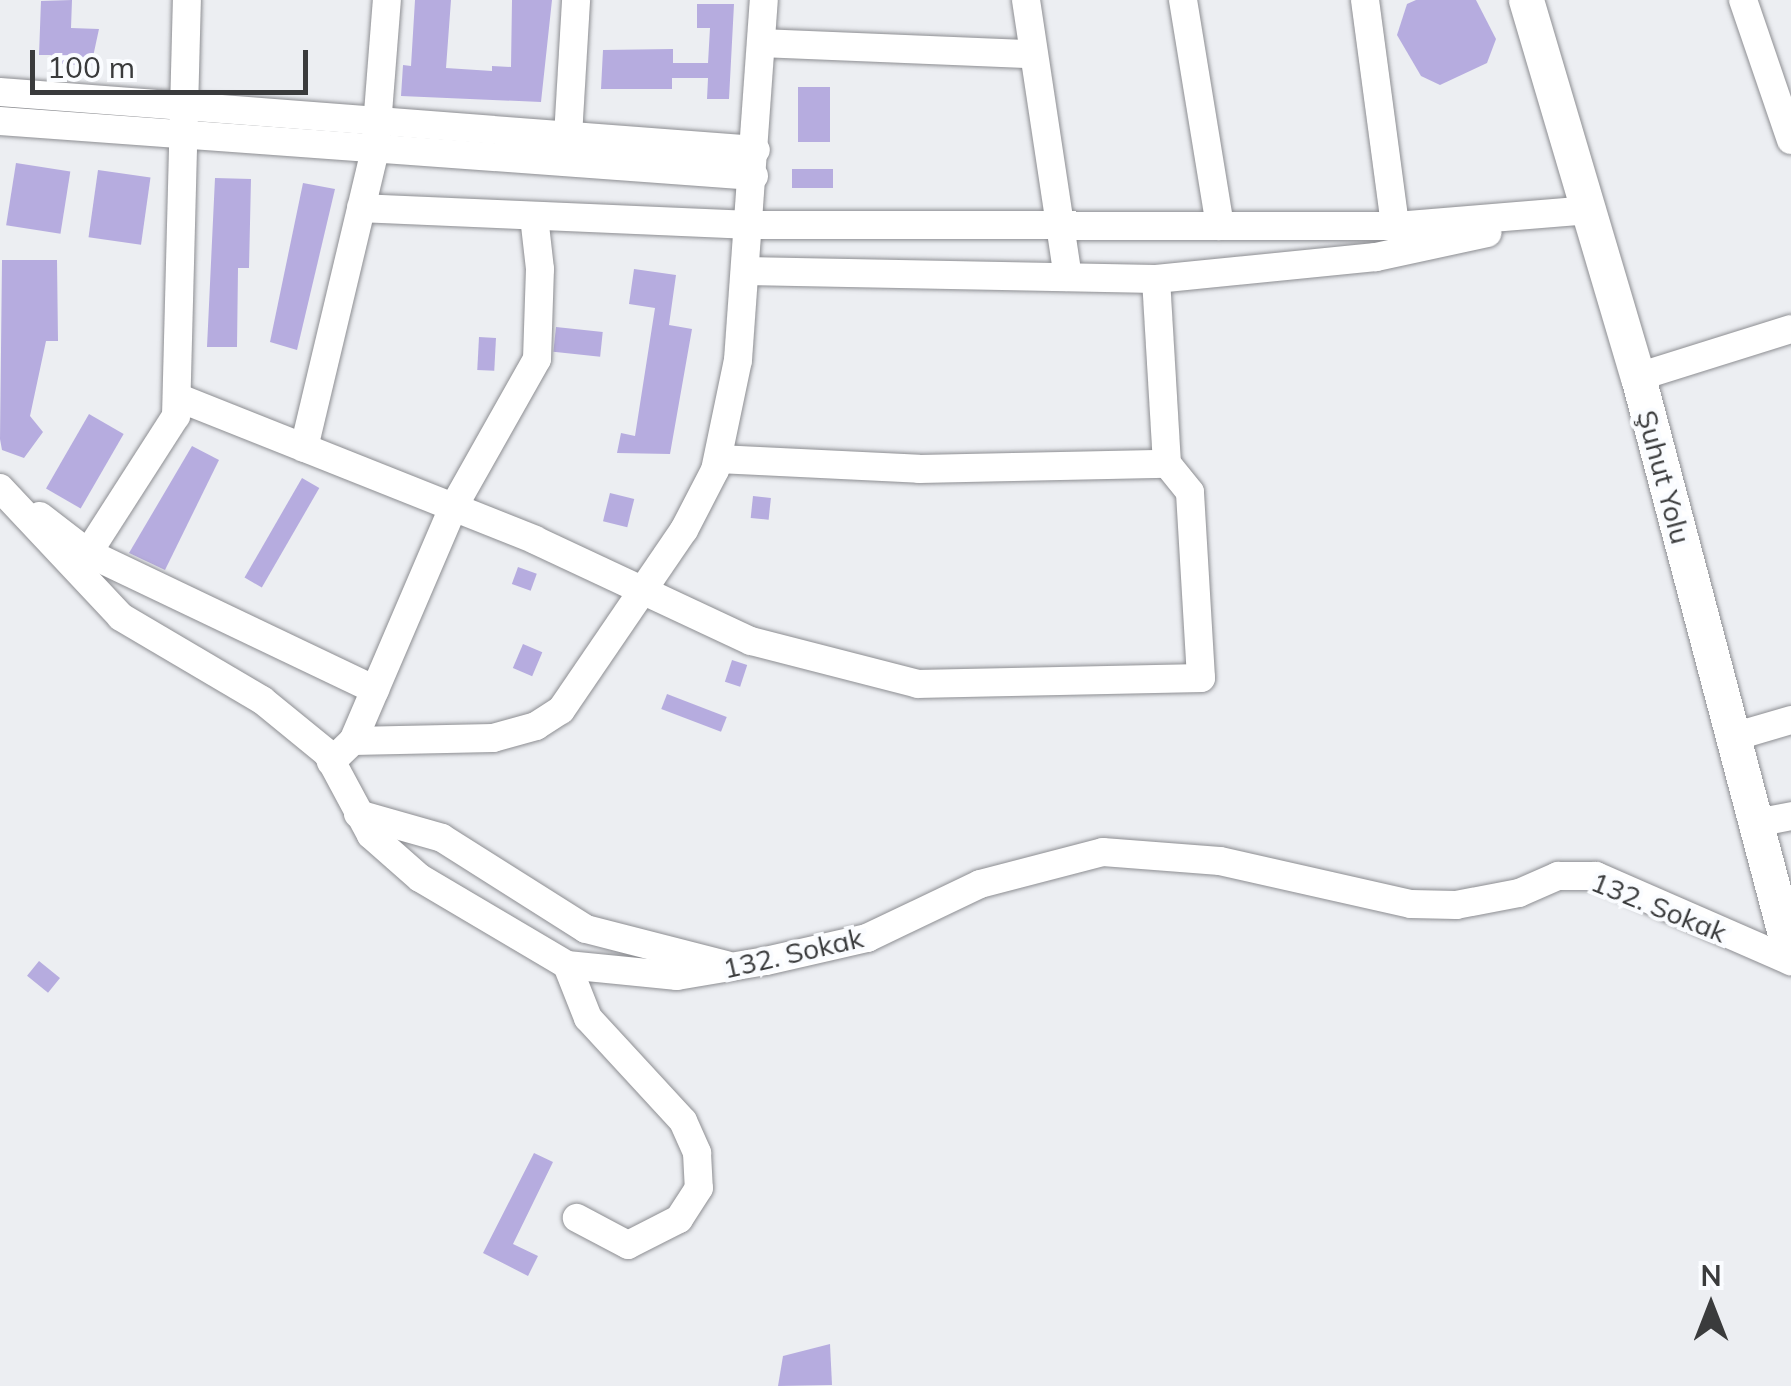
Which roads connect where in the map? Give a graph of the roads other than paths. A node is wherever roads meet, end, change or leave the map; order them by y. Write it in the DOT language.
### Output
graph roads {
  1 [pos="187,0"];
  2 [pos="387,0"];
  3 [pos="576,0"];
  4 [pos="764,0"];
  5 [pos="1026,0"];
  6 [pos="1183,0"];
  7 [pos="1365,0"];
  8 [pos="1526,0"];
  9 [pos="1743,0"];
  10 [pos="762,43"];
  11 [pos="1030,54"];
  12 [pos="0,92"];
  13 [pos="183,106"];
  14 [pos="0,122"];
  15 [pos="378,122"];
  16 [pos="182,136"];
  17 [pos="568,136"];
  18 [pos="1791,140"];
  19 [pos="375,151"];
  20 [pos="755,163"];
  21 [pos="362,208"];
  22 [pos="1591,210"];
  23 [pos="534,216"];
  24 [pos="749,225"];
  25 [pos="1060,225"];
  26 [pos="1220,226"];
  27 [pos="1395,226"];
  28 [pos="745,271"];
  29 [pos="1068,277"];
  30 [pos="1156,278"];
  31 [pos="1791,330"];
  32 [pos="1638,377"];
  33 [pos="179,398"];
  34 [pos="304,448"];
  35 [pos="718,459"];
  36 [pos="1167,464"];
  37 [pos="0,478"];
  38 [pos="0,488"];
  39 [pos="453,508"];
  40 [pos="88,553"];
  41 [pos="641,594"];
  42 [pos="375,690"];
  43 [pos="1791,720"];
  44 [pos="1732,736"];
  45 [pos="353,741"];
  46 [pos="332,762"];
  47 [pos="358,814"];
  48 [pos="1791,816"];
  49 [pos="1756,823"];
  50 [pos="1782,888"];
  51 [pos="1791,959"];
  52 [pos="567,965"];
  53 [pos="740,966"];
  54 [pos="577,1218"];
  1 -- 13 [label="street"];
  2 -- 15 [label="street"];
  3 -- 17 [label="street"];
  4 -- 10 [label="street"];
  5 -- 11 [label="street"];
  6 -- 26 [label="street"];
  7 -- 27 [label="street"];
  8 -- 22 [label="main road, Şuhut Yolu"];
  9 -- 18 [label="street"];
  10 -- 11 [label="street"];
  10 -- 20 [label="street"];
  11 -- 25 [label="street"];
  12 -- 13 [label="street"];
  13 -- 15 [label="street"];
  13 -- 16 [label="street"];
  14 -- 16 [label="street"];
  15 -- 17 [label="street"];
  15 -- 19 [label="street"];
  16 -- 19 [label="street"];
  16 -- 33 [label="street"];
  17 -- 20 [label="street"];
  19 -- 20 [label="street"];
  19 -- 21 [label="street"];
  20 -- 24 [label="street"];
  21 -- 23 [label="street"];
  21 -- 34 [label="street"];
  22 -- 27 [label="street"];
  22 -- 30 [label="street"];
  22 -- 32 [label="main road, Şuhut Yolu"];
  23 -- 24 [label="street"];
  23 -- 39 [label="street"];
  24 -- 25 [label="street"];
  24 -- 28 [label="street"];
  25 -- 26 [label="street"];
  25 -- 29 [label="street"];
  26 -- 27 [label="street"];
  28 -- 29 [label="street"];
  28 -- 35 [label="street"];
  29 -- 30 [label="street"];
  30 -- 36 [label="street"];
  31 -- 32 [label="street"];
  32 -- 44 [label="main road, Şuhut Yolu"];
  33 -- 34 [label="street"];
  33 -- 40 [label="street"];
  34 -- 39 [label="street"];
  35 -- 36 [label="street"];
  35 -- 41 [label="street"];
  36 -- 41 [label="street"];
  37 -- 40 [label="street"];
  38 -- 46 [label="street, 132. Sokak"];
  39 -- 41 [label="street"];
  39 -- 42 [label="street"];
  40 -- 42 [label="street"];
  41 -- 45 [label="street"];
  42 -- 45 [label="street"];
  43 -- 44 [label="street"];
  44 -- 49 [label="main road, Şuhut Yolu"];
  45 -- 46 [label="street"];
  46 -- 47 [label="street, 132. Sokak"];
  47 -- 52 [label="street, 132. Sokak"];
  47 -- 53 [label="street"];
  48 -- 49 [label="street"];
  49 -- 50 [label="main road, Şuhut Yolu"];
  50 -- 51 [label="main road, Şuhut Yolu"];
  51 -- 53 [label="street, 132. Sokak"];
  52 -- 53 [label="street, 132. Sokak"];
  52 -- 54 [label="street"];
}
